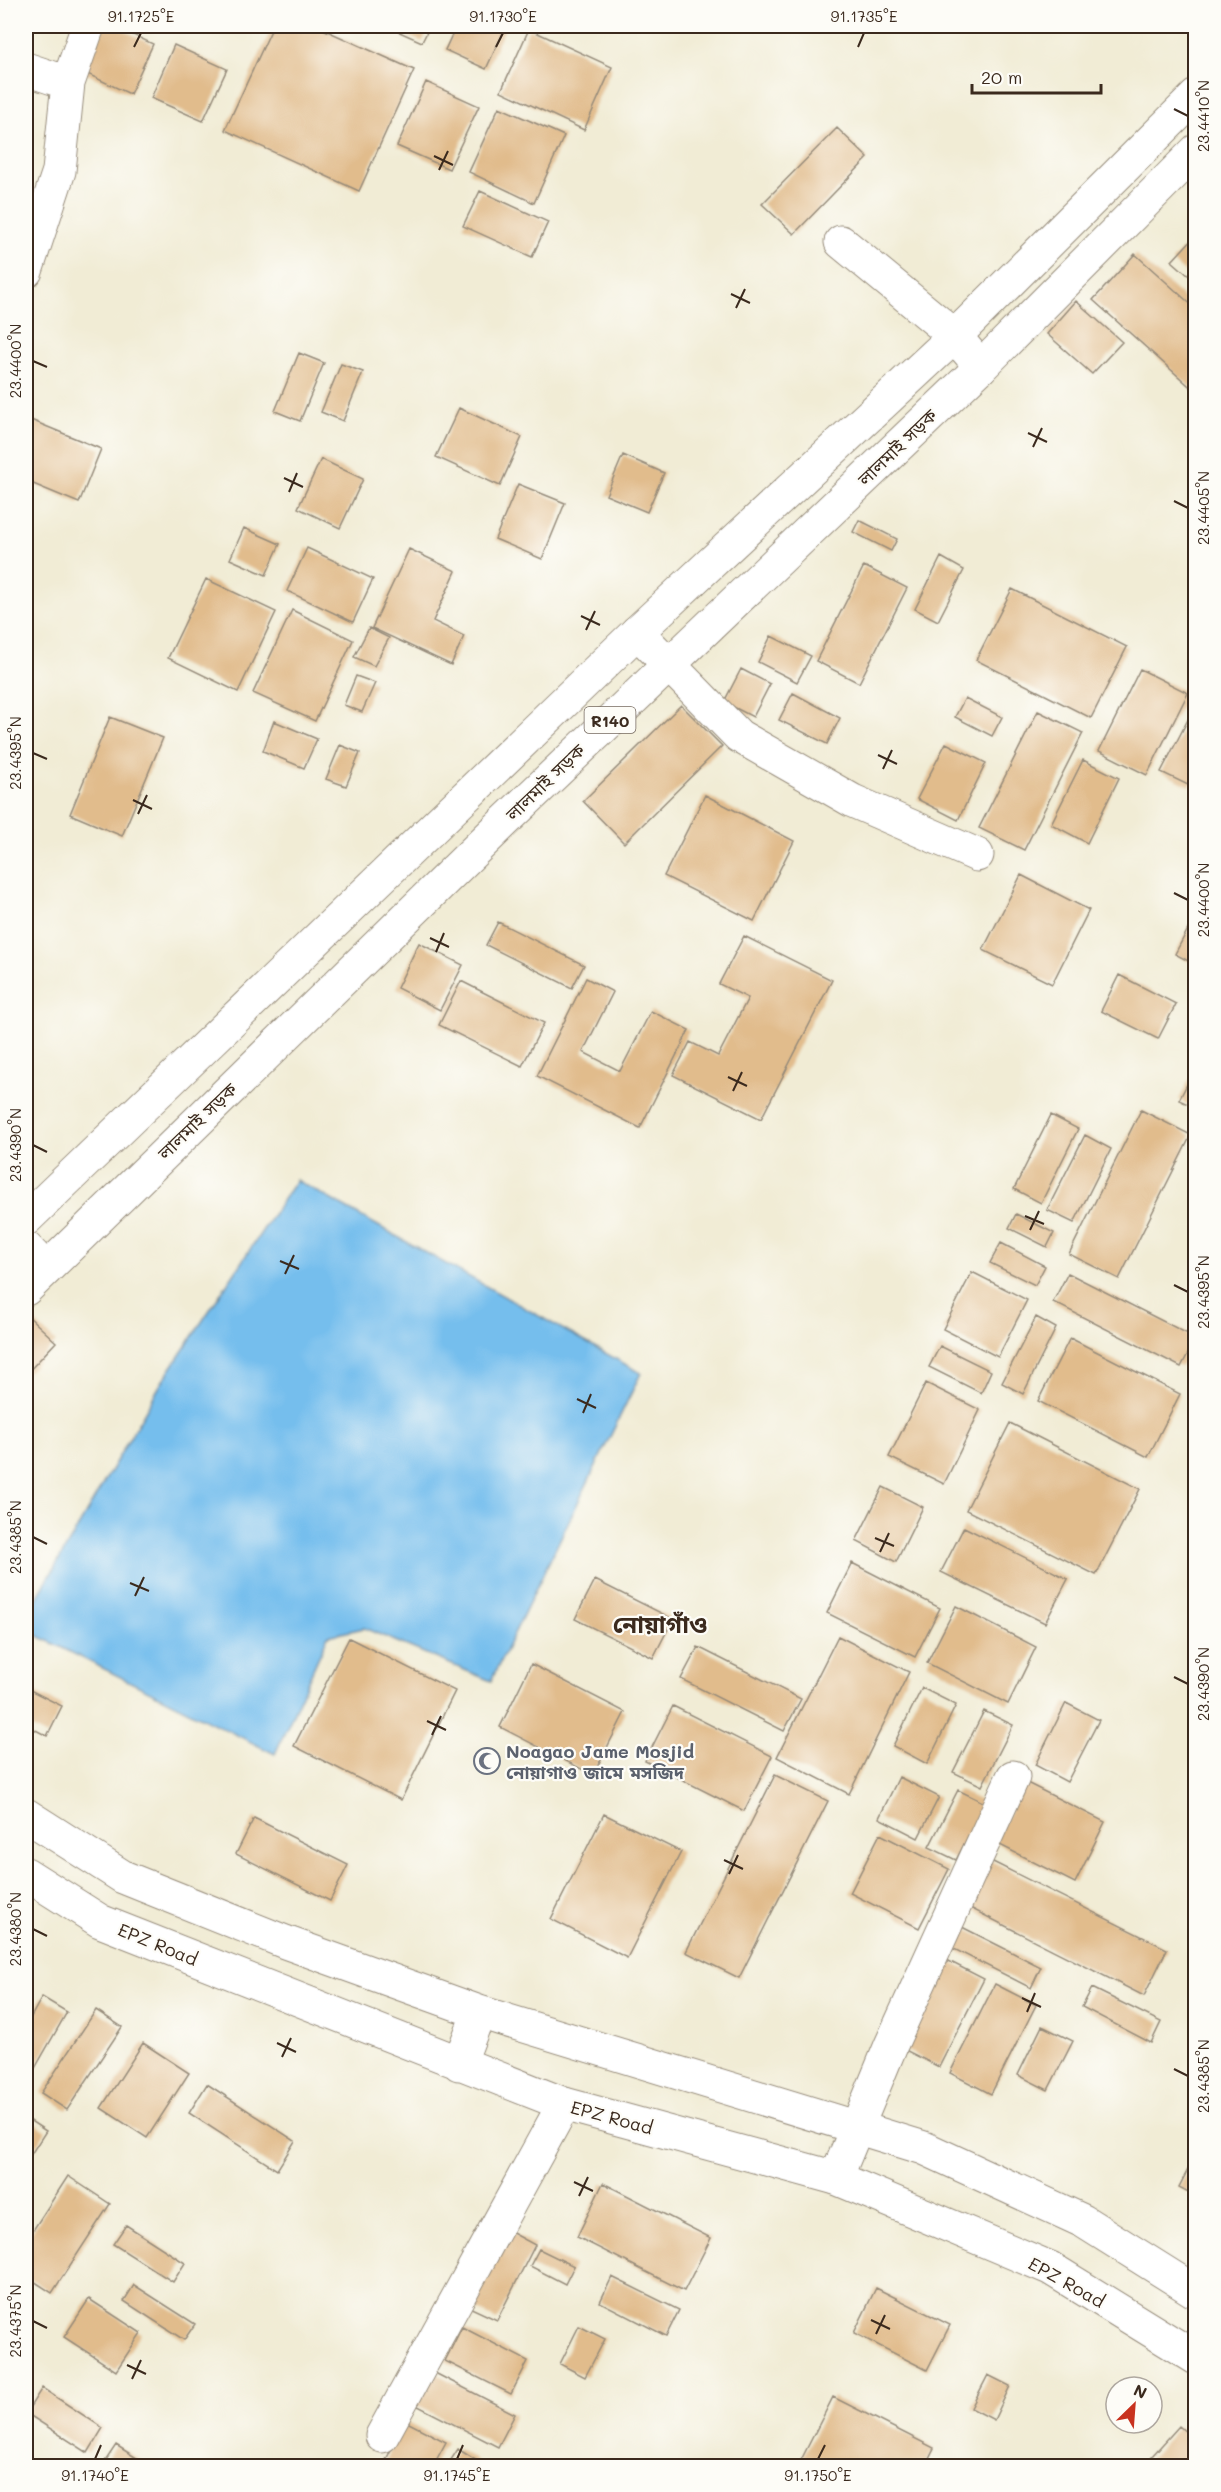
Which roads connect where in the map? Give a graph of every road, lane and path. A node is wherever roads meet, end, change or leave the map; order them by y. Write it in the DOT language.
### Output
graph roads {
  1 [pos="88,26"];
  2 [pos="26,69"];
  3 [pos="68,83"];
  4 [pos="1196,96"];
  5 [pos="1196,151"];
  6 [pos="842,242"];
  7 [pos="26,271"];
  8 [pos="954,336"];
  9 [pos="981,367"];
  10 [pos="637,633"];
  11 [pos="668,665"];
  12 [pos="977,855"];
  13 [pos="26,1219"];
  14 [pos="32,1269"];
  15 [pos="1013,1777"];
  16 [pos="26,1815"];
  17 [pos="26,1874"];
  18 [pos="123,1877"];
  19 [pos="100,1921"];
  20 [pos="479,2013"];
  21 [pos="459,2064"];
  22 [pos="564,2104"];
  23 [pos="858,2127"];
  24 [pos="836,2178"];
  25 [pos="1196,2292"];
  26 [pos="1196,2358"];
  27 [pos="382,2436"];
  1 -- 3 [label="main road"];
  2 -- 3 [label="main road"];
  3 -- 7 [label="main road"];
  4 -- 8 [label="main road, R140"];
  5 -- 9 [label="main road, লালমাই সড়ক / R140"];
  6 -- 8 [label="main road"];
  8 -- 9 [label="main road"];
  8 -- 10 [label="main road, R140"];
  9 -- 11 [label="main road, লালমাই সড়ক / R140"];
  10 -- 11 [label="main road"];
  10 -- 13 [label="main road, R140"];
  11 -- 12 [label="main road"];
  11 -- 14 [label="main road, লালমাই সড়ক / R140"];
  15 -- 23 [label="main road"];
  16 -- 18 [label="main road"];
  17 -- 19 [label="main road, EPZ Road"];
  18 -- 19 [label="main road"];
  18 -- 20 [label="main road"];
  19 -- 21 [label="main road, EPZ Road"];
  20 -- 21 [label="main road"];
  20 -- 23 [label="main road"];
  21 -- 22 [label="main road, EPZ Road"];
  22 -- 24 [label="main road, EPZ Road"];
  22 -- 27 [label="main road"];
  23 -- 24 [label="main road"];
  23 -- 25 [label="main road"];
  24 -- 26 [label="main road, EPZ Road"];
}
